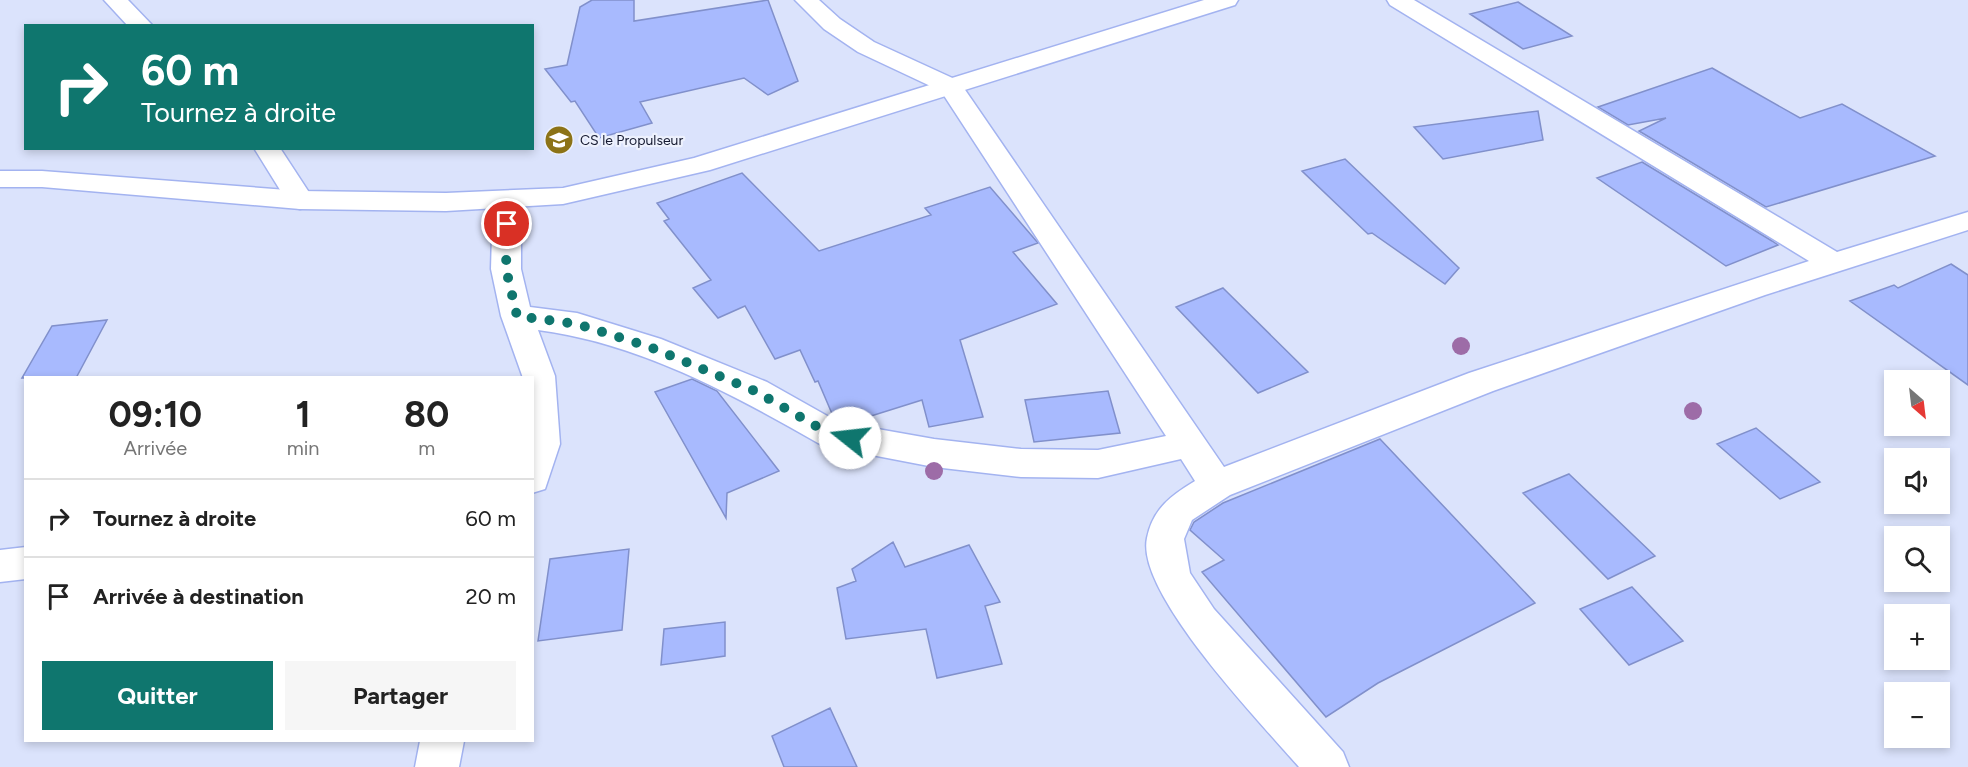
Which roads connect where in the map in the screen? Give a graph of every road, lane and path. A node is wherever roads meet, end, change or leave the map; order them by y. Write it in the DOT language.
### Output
graph roads {
  1 [pos="115,0"];
  2 [pos="806,0"];
  3 [pos="1227,0"];
  4 [pos="1398,0"];
  5 [pos="140,24"];
  6 [pos="950,86"];
  7 [pos="268,150"];
  8 [pos="0,179"];
  9 [pos="300,200"];
  10 [pos="507,201"];
  11 [pos="1968,221"];
  12 [pos="1834,263"];
  13 [pos="517,316"];
  14 [pos="1190,444"];
  15 [pos="534,473"];
  16 [pos="1217,485"];
  17 [pos="24,563"];
  18 [pos="0,566"];
  19 [pos="442,742"];
  20 [pos="437,767"];
  21 [pos="1327,767"];
  1 -- 5 [label="street"];
  2 -- 6 [label="street"];
  3 -- 6 [label="street"];
  4 -- 12 [label="street"];
  6 -- 10 [label="street"];
  6 -- 14 [label="street"];
  7 -- 9 [label="street"];
  8 -- 9 [label="street"];
  9 -- 10 [label="street"];
  10 -- 13 [label="street"];
  11 -- 12 [label="street"];
  12 -- 16 [label="street"];
  13 -- 14 [label="street"];
  13 -- 15 [label="street"];
  14 -- 16 [label="street"];
  16 -- 21 [label="street"];
  17 -- 18 [label="street"];
  19 -- 20 [label="street"];
}
